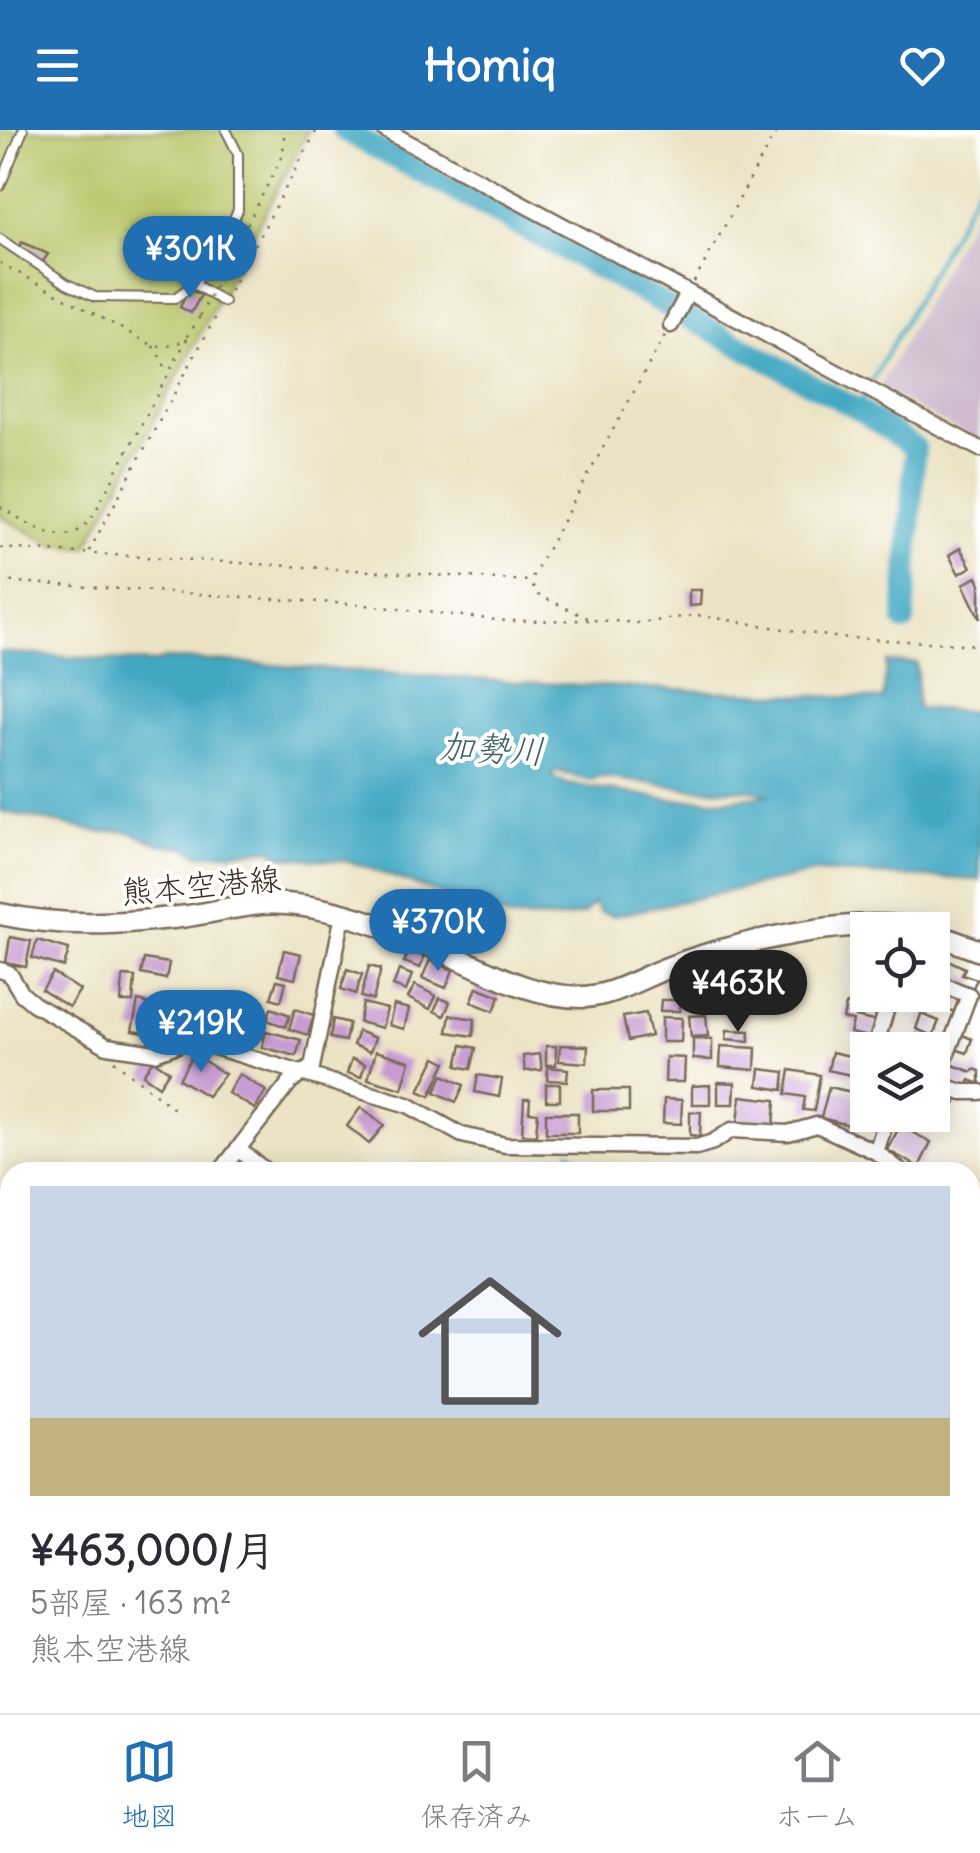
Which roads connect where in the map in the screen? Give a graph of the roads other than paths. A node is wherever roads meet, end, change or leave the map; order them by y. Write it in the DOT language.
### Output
graph roads {
  1 [pos="23,130"];
  2 [pos="226,130"];
  3 [pos="385,130"];
  4 [pos="0,186"];
  5 [pos="0,239"];
  6 [pos="194,284"];
  7 [pos="687,295"];
  8 [pos="224,302"];
  9 [pos="671,325"];
  10 [pos="980,449"];
  11 [pos="0,914"];
  12 [pos="344,915"];
  13 [pos="850,930"];
  14 [pos="950,940"];
  15 [pos="980,952"];
  16 [pos="0,970"];
  17 [pos="950,988"];
  18 [pos="950,1043"];
  19 [pos="305,1073"];
  20 [pos="950,1088"];
  21 [pos="980,1092"];
  22 [pos="882,1132"];
  23 [pos="238,1150"];
  24 [pos="876,1152"];
  25 [pos="228,1162"];
  26 [pos="254,1162"];
  27 [pos="889,1162"];
  1 -- 4 [label="lane"];
  2 -- 6 [label="lane"];
  3 -- 7 [label="street"];
  5 -- 6 [label="lane"];
  6 -- 8 [label="lane"];
  7 -- 9 [label="street"];
  7 -- 10 [label="street"];
  11 -- 12 [label="main road, 熊本空港線"];
  12 -- 13 [label="main road, 熊本空港線"];
  12 -- 19 [label="street"];
  14 -- 15 [label="main road"];
  16 -- 19 [label="street"];
  17 -- 18 [label="street"];
  19 -- 23 [label="street"];
  19 -- 24 [label="street"];
  20 -- 21 [label="street"];
  22 -- 24 [label="street"];
  23 -- 25 [label="street"];
  23 -- 26 [label="street"];
  24 -- 27 [label="street"];
}
